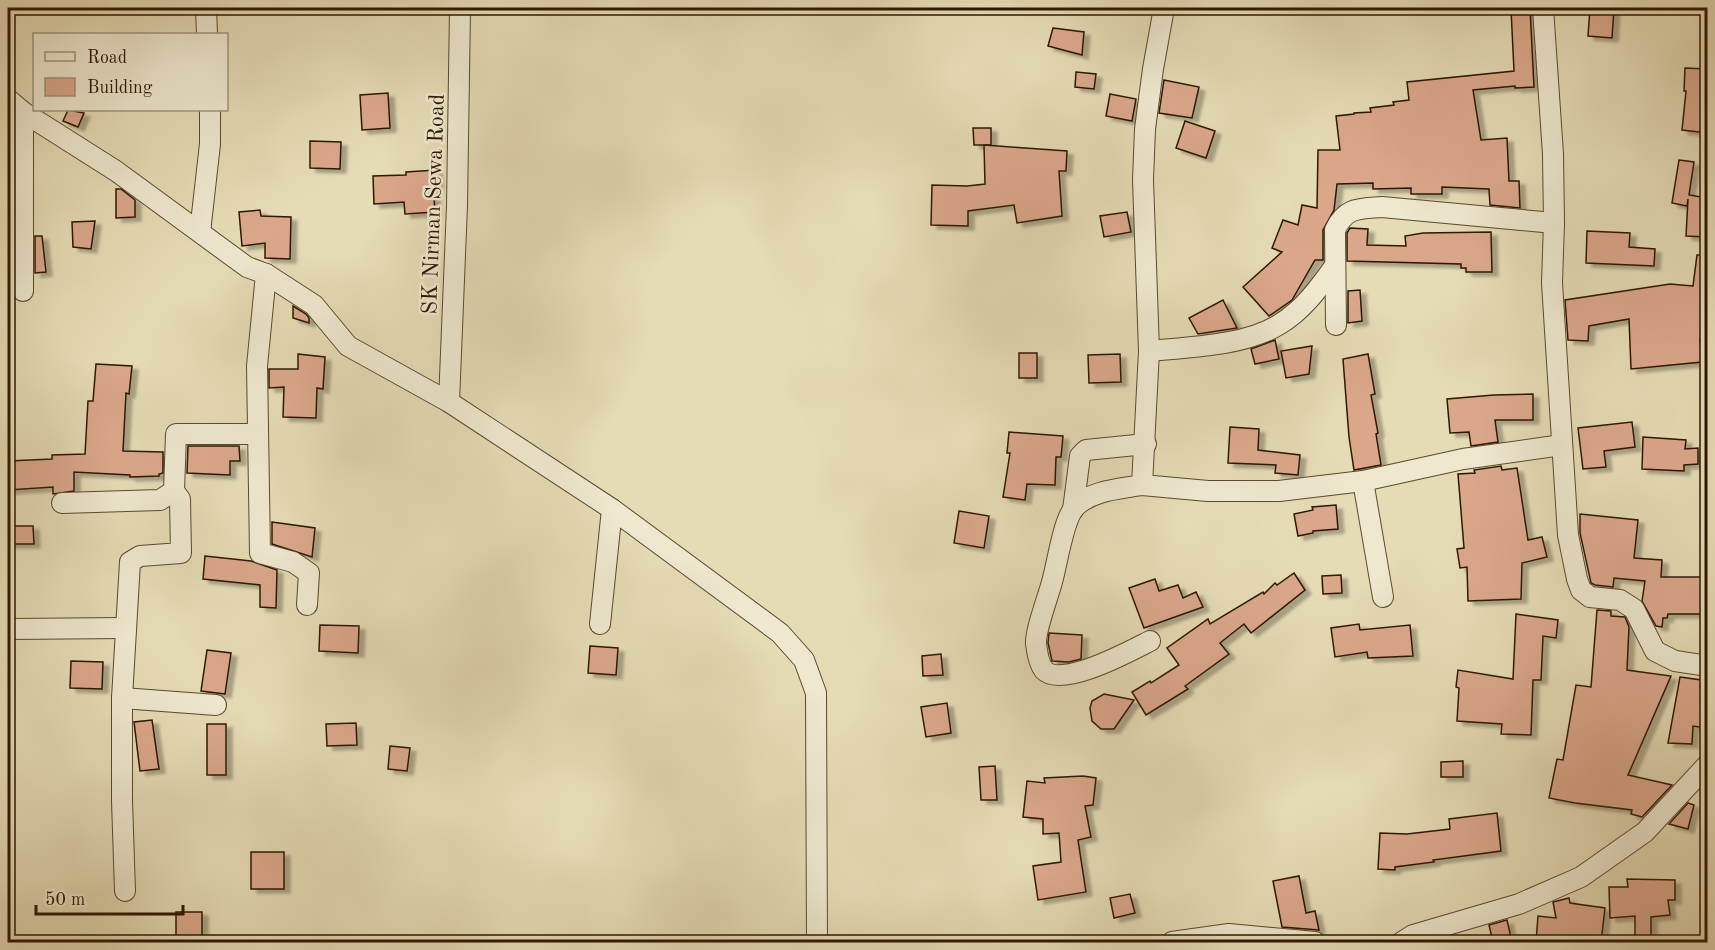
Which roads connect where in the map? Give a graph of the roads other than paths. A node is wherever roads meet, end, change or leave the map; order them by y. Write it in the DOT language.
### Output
graph roads {
  1 [pos="206,8"];
  2 [pos="460,8"];
  3 [pos="1164,8"];
  4 [pos="1543,8"];
  5 [pos="207,33"];
  6 [pos="8,99"];
  7 [pos="210,111"];
  8 [pos="23,112"];
  9 [pos="1554,223"];
  10 [pos="200,232"];
  11 [pos="1334,267"];
  12 [pos="266,274"];
  13 [pos="23,291"];
  14 [pos="1336,325"];
  15 [pos="1149,351"];
  16 [pos="449,402"];
  17 [pos="257,434"];
  18 [pos="1146,444"];
  19 [pos="1562,445"];
  20 [pos="1363,481"];
  21 [pos="1142,486"];
  22 [pos="174,491"];
  23 [pos="62,503"];
  24 [pos="612,510"];
  25 [pos="1073,510"];
  26 [pos="1383,597"];
  27 [pos="307,605"];
  28 [pos="600,624"];
  29 [pos="126,628"];
  30 [pos="8,629"];
  31 [pos="1150,641"];
  32 [pos="1707,666"];
  33 [pos="122,698"];
  34 [pos="216,705"];
  35 [pos="1707,764"];
  36 [pos="125,891"];
  37 [pos="817,942"];
  38 [pos="1172,942"];
  39 [pos="1315,942"];
  40 [pos="1402,942"];
  1 -- 5 [label="street"];
  2 -- 16 [label="street, SK Nirman Sewa Road"];
  3 -- 15 [label="street"];
  4 -- 9 [label="street"];
  6 -- 8 [label="street"];
  7 -- 10 [label="street"];
  8 -- 10 [label="street"];
  8 -- 13 [label="street"];
  9 -- 11 [label="street"];
  9 -- 19 [label="street"];
  10 -- 12 [label="street"];
  11 -- 14 [label="street"];
  11 -- 15 [label="street"];
  12 -- 16 [label="street"];
  12 -- 17 [label="street"];
  15 -- 18 [label="street"];
  16 -- 24 [label="street"];
  17 -- 22 [label="street"];
  17 -- 27 [label="street"];
  18 -- 21 [label="street"];
  18 -- 25 [label="street"];
  19 -- 20 [label="street"];
  19 -- 32 [label="street"];
  20 -- 21 [label="street"];
  20 -- 26 [label="street"];
  21 -- 25 [label="street"];
  22 -- 23 [label="street"];
  22 -- 29 [label="street"];
  24 -- 28 [label="street"];
  24 -- 37 [label="street"];
  25 -- 31 [label="street"];
  29 -- 30 [label="street"];
  29 -- 33 [label="street"];
  33 -- 34 [label="street"];
  33 -- 36 [label="street"];
  35 -- 40 [label="street"];
  38 -- 39 [label="street"];
}
